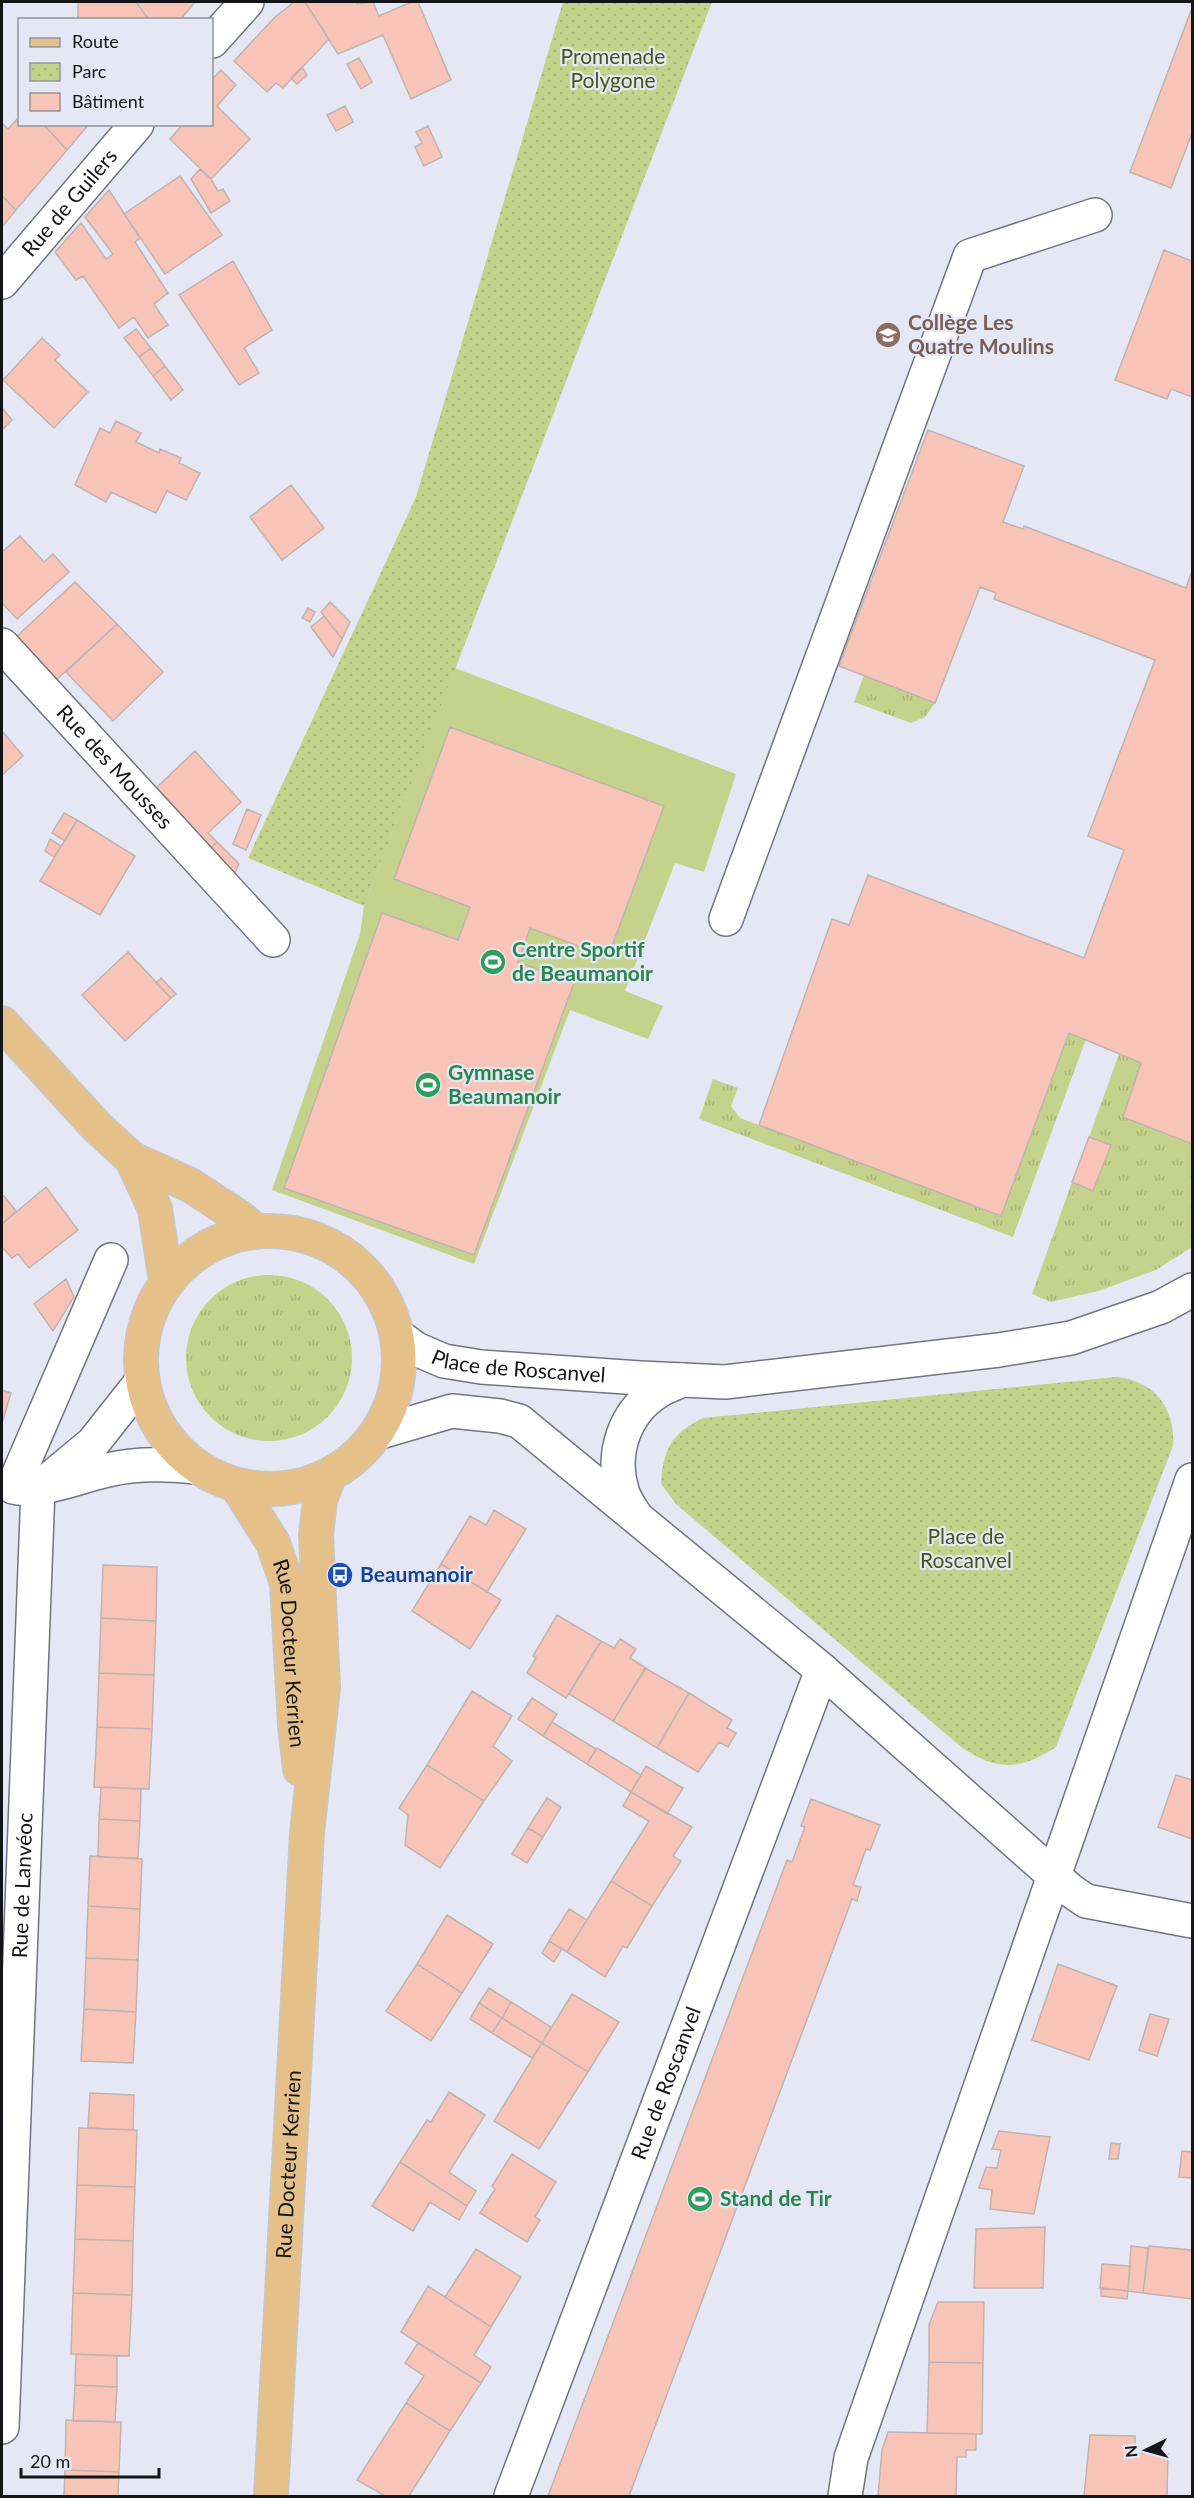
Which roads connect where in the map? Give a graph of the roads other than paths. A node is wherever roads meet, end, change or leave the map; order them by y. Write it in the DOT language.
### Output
graph roads {
  1 [pos="247,2"];
  2 [pos="213,40"];
  3 [pos="135,126"];
  4 [pos="1095,215"];
  5 [pos="2,282"];
  6 [pos="2,645"];
  7 [pos="726,919"];
  8 [pos="273,940"];
  9 [pos="2,1023"];
  10 [pos="132,1159"];
  11 [pos="255,1230"];
  12 [pos="111,1260"];
  13 [pos="166,1281"];
  14 [pos="1192,1293"];
  15 [pos="397,1335"];
  16 [pos="142,1380"];
  17 [pos="682,1380"];
  18 [pos="378,1433"];
  19 [pos="195,1467"];
  20 [pos="329,1476"];
  21 [pos="1192,1480"];
  22 [pos="237,1486"];
  23 [pos="17,1487"];
  24 [pos="656,1534"];
  25 [pos="822,1670"];
  26 [pos="307,1833"];
  27 [pos="1055,1876"];
  28 [pos="1192,1921"];
  29 [pos="2,2427"];
  30 [pos="271,2496"];
  31 [pos="511,2496"];
  32 [pos="846,2496"];
  1 -- 2 [label="street"];
  3 -- 5 [label="street, Rue de Guilers"];
  4 -- 7 [label="street"];
  6 -- 8 [label="street, Rue des Mousses"];
  9 -- 10 [label="main road"];
  10 -- 11 [label="main road"];
  10 -- 13 [label="main road"];
  11 -- 13 [label="main road"];
  11 -- 15 [label="main road"];
  12 -- 23 [label="street"];
  13 -- 16 [label="main road"];
  14 -- 17 [label="street, Place de Roscanvel"];
  15 -- 17 [label="street, Place de Roscanvel"];
  15 -- 18 [label="main road"];
  16 -- 19 [label="main road"];
  16 -- 23 [label="street"];
  17 -- 24 [label="street, Place de Roscanvel"];
  18 -- 20 [label="main road"];
  18 -- 24 [label="street, Place de Roscanvel"];
  19 -- 22 [label="main road"];
  19 -- 23 [label="street"];
  20 -- 22 [label="main road"];
  20 -- 26 [label="main road, Rue Docteur Kerrien"];
  21 -- 27 [label="street"];
  22 -- 26 [label="main road, Rue Docteur Kerrien"];
  23 -- 29 [label="street, Rue de Lanvéoc"];
  24 -- 25 [label="street, Place de Roscanvel"];
  25 -- 27 [label="street, Place de Roscanvel"];
  25 -- 31 [label="street, Rue de Roscanvel"];
  26 -- 30 [label="main road, Rue Docteur Kerrien"];
  27 -- 28 [label="street, Place de Roscanvel"];
  27 -- 32 [label="street"];
}
